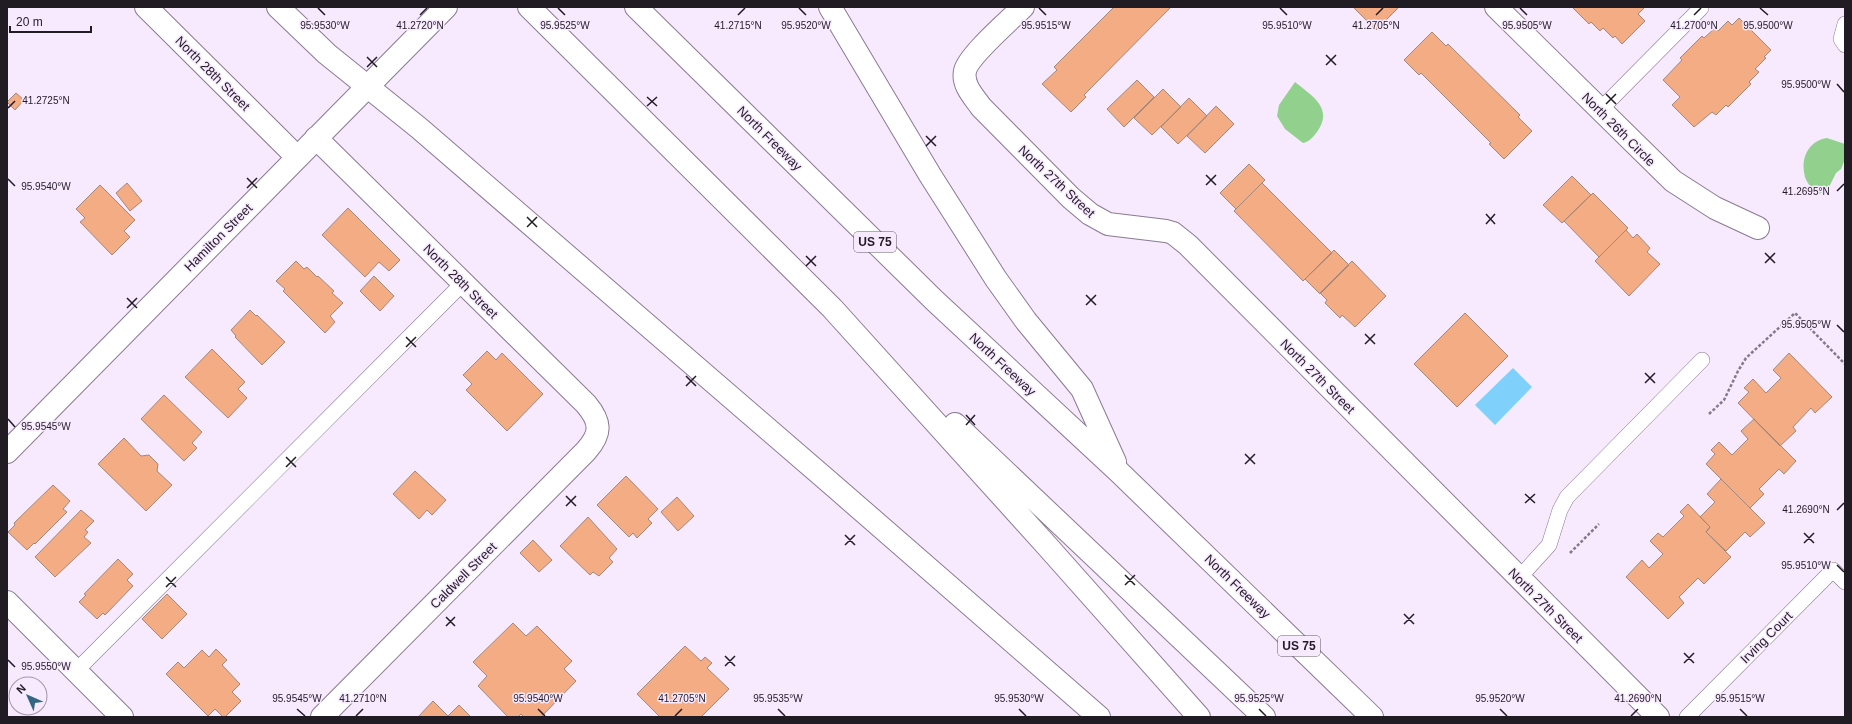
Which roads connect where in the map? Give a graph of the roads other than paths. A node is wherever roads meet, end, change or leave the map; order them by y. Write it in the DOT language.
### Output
graph roads {
  1 [pos="146,7"];
  2 [pos="278,7"];
  3 [pos="446,7"];
  4 [pos="529,7"];
  5 [pos="636,7"];
  6 [pos="830,7"];
  7 [pos="1023,7"];
  8 [pos="1496,7"];
  9 [pos="1699,7"];
  10 [pos="1845,24"];
  11 [pos="1845,45"];
  12 [pos="367,86"];
  13 [pos="1600,110"];
  14 [pos="316,138"];
  15 [pos="297,157"];
  16 [pos="1758,228"];
  17 [pos="462,282"];
  18 [pos="832,308"];
  19 [pos="1702,360"];
  20 [pos="598,428"];
  21 [pos="7,452"];
  22 [pos="1120,472"];
  23 [pos="1518,578"];
  24 [pos="1845,582"];
  25 [pos="7,602"];
  26 [pos="76,671"];
  27 [pos="122,717"];
  28 [pos="322,717"];
  29 [pos="1099,717"];
  30 [pos="1199,717"];
  31 [pos="1264,717"];
  32 [pos="1372,717"];
  33 [pos="1658,717"];
  34 [pos="1687,717"];
  1 -- 15 [label="main road, North 28th Street"];
  2 -- 12 [label="main road"];
  3 -- 12 [label="main road, Hamilton Street"];
  4 -- 18 [label="main road"];
  5 -- 22 [label="main road, North Freeway / US 75"];
  6 -- 22 [label="main road"];
  7 -- 23 [label="main road, North 27th Street"];
  8 -- 13 [label="main road, North 26th Circle"];
  9 -- 13 [label="lane"];
  10 -- 11 [label="lane"];
  12 -- 14 [label="main road, Hamilton Street"];
  12 -- 29 [label="main road"];
  13 -- 16 [label="main road, North 26th Circle"];
  14 -- 15 [label="main road, Hamilton Street"];
  14 -- 17 [label="main road, North 28th Street"];
  15 -- 21 [label="main road, Hamilton Street"];
  17 -- 20 [label="main road, North 28th Street"];
  17 -- 26 [label="lane"];
  18 -- 30 [label="main road"];
  18 -- 31 [label="main road"];
  19 -- 23 [label="lane"];
  20 -- 28 [label="main road, Caldwell Street"];
  22 -- 32 [label="main road, North Freeway / US 75"];
  23 -- 33 [label="main road, North 27th Street"];
  24 -- 34 [label="lane, Irving Court"];
  25 -- 26 [label="main road"];
  26 -- 27 [label="main road"];
}
